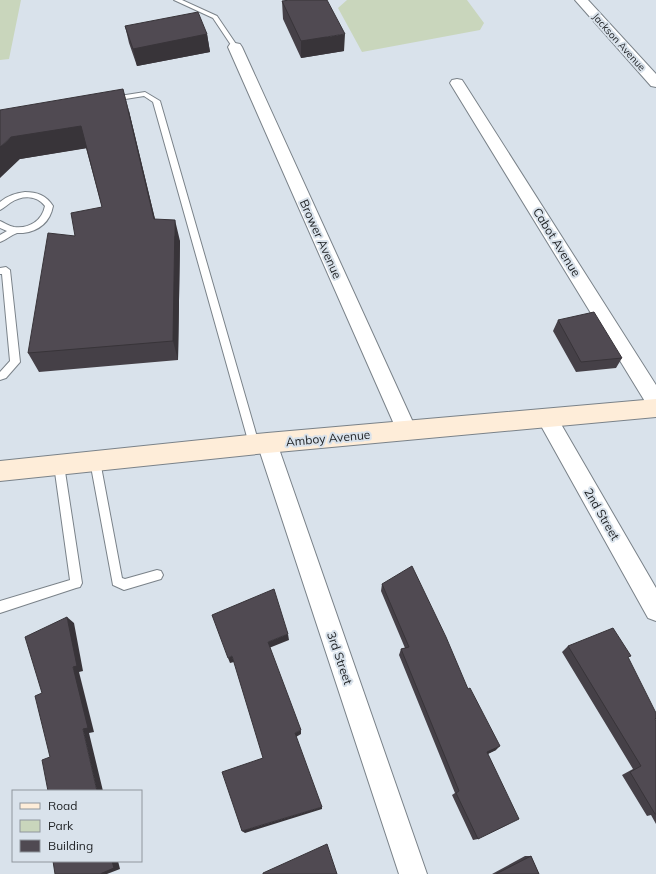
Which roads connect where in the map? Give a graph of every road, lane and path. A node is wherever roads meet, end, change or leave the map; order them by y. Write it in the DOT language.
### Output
graph roads {
  1 [pos="177,0"];
  2 [pos="581,0"];
  3 [pos="235,47"];
  4 [pos="457,83"];
  5 [pos="656,84"];
  6 [pos="108,100"];
  7 [pos="0,207"];
  8 [pos="0,224"];
  9 [pos="15,230"];
  10 [pos="0,239"];
  11 [pos="0,271"];
  12 [pos="0,376"];
  13 [pos="656,402"];
  14 [pos="656,408"];
  15 [pos="547,418"];
  16 [pos="407,431"];
  17 [pos="260,443"];
  18 [pos="95,461"];
  19 [pos="59,465"];
  20 [pos="0,471"];
  21 [pos="157,575"];
  22 [pos="0,607"];
  23 [pos="656,610"];
  24 [pos="413,874"];
  1 -- 3 [label="lane"];
  2 -- 5 [label="street, Jackson Avenue"];
  3 -- 16 [label="street, Brower Avenue"];
  4 -- 13 [label="street, Cabot Avenue"];
  6 -- 17 [label="lane"];
  7 -- 9 [label="lane"];
  8 -- 9 [label="lane"];
  9 -- 10 [label="lane"];
  11 -- 12 [label="lane"];
  14 -- 15 [label="street, Amboy Avenue"];
  15 -- 16 [label="street, Amboy Avenue"];
  15 -- 23 [label="street, 2nd Street"];
  16 -- 17 [label="street, Amboy Avenue"];
  17 -- 18 [label="street, Amboy Avenue"];
  17 -- 24 [label="street, 3rd Street"];
  18 -- 19 [label="street, Amboy Avenue"];
  18 -- 21 [label="lane"];
  19 -- 20 [label="street, Amboy Avenue"];
  19 -- 22 [label="lane"];
}
